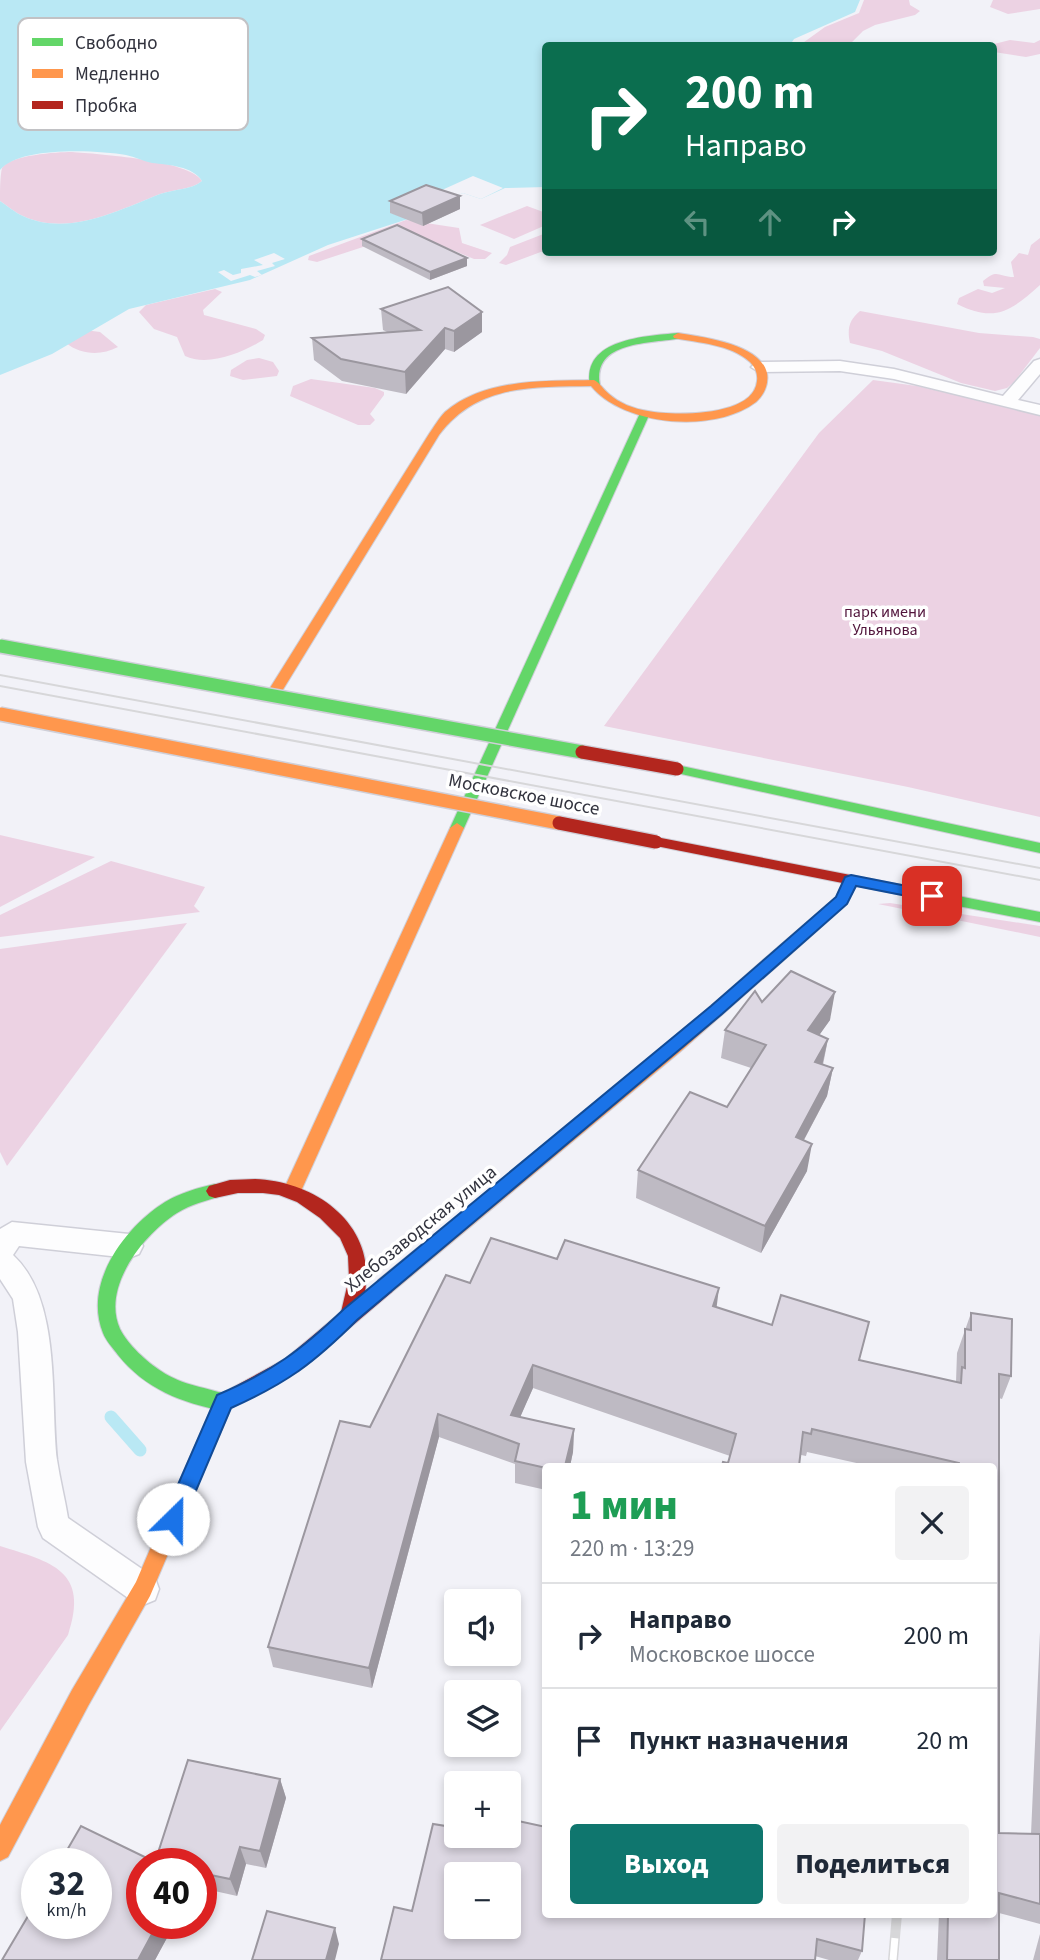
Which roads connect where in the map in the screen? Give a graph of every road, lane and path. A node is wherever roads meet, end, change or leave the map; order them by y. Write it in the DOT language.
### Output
graph roads {
  1 [pos="1040,364"];
  2 [pos="759,367"];
  3 [pos="594,383"];
  4 [pos="1008,401"];
  5 [pos="1040,410"];
  6 [pos="645,414"];
  7 [pos="0,646"];
  8 [pos="272,696"];
  9 [pos="0,714"];
  10 [pos="1040,848"];
  11 [pos="851,880"];
  12 [pos="1040,917"];
  13 [pos="292,1191"];
  14 [pos="129,1246"];
  15 [pos="0,1252"];
  16 [pos="0,1261"];
  17 [pos="351,1314"];
  18 [pos="224,1402"];
  19 [pos="143,1590"];
  20 [pos="0,1849"];
  1 -- 4 [label="street"];
  2 -- 3 [label="street"];
  2 -- 4 [label="street"];
  2 -- 6 [label="street"];
  3 -- 6 [label="street"];
  3 -- 8 [label="street"];
  4 -- 5 [label="street"];
  6 -- 13 [label="street"];
  7 -- 8 [label="street, bridge"];
  8 -- 10 [label="street, bridge"];
  9 -- 11 [label="street, Московское шоссе, bridge"];
  11 -- 12 [label="street, Московское шоссе"];
  11 -- 17 [label="street, Хлебозаводская улица"];
  13 -- 14 [label="street"];
  13 -- 17 [label="street"];
  14 -- 15 [label="street"];
  14 -- 18 [label="street"];
  16 -- 19 [label="street"];
  17 -- 18 [label="street, Хлебозаводская улица"];
  18 -- 19 [label="street"];
  19 -- 20 [label="street"];
}
